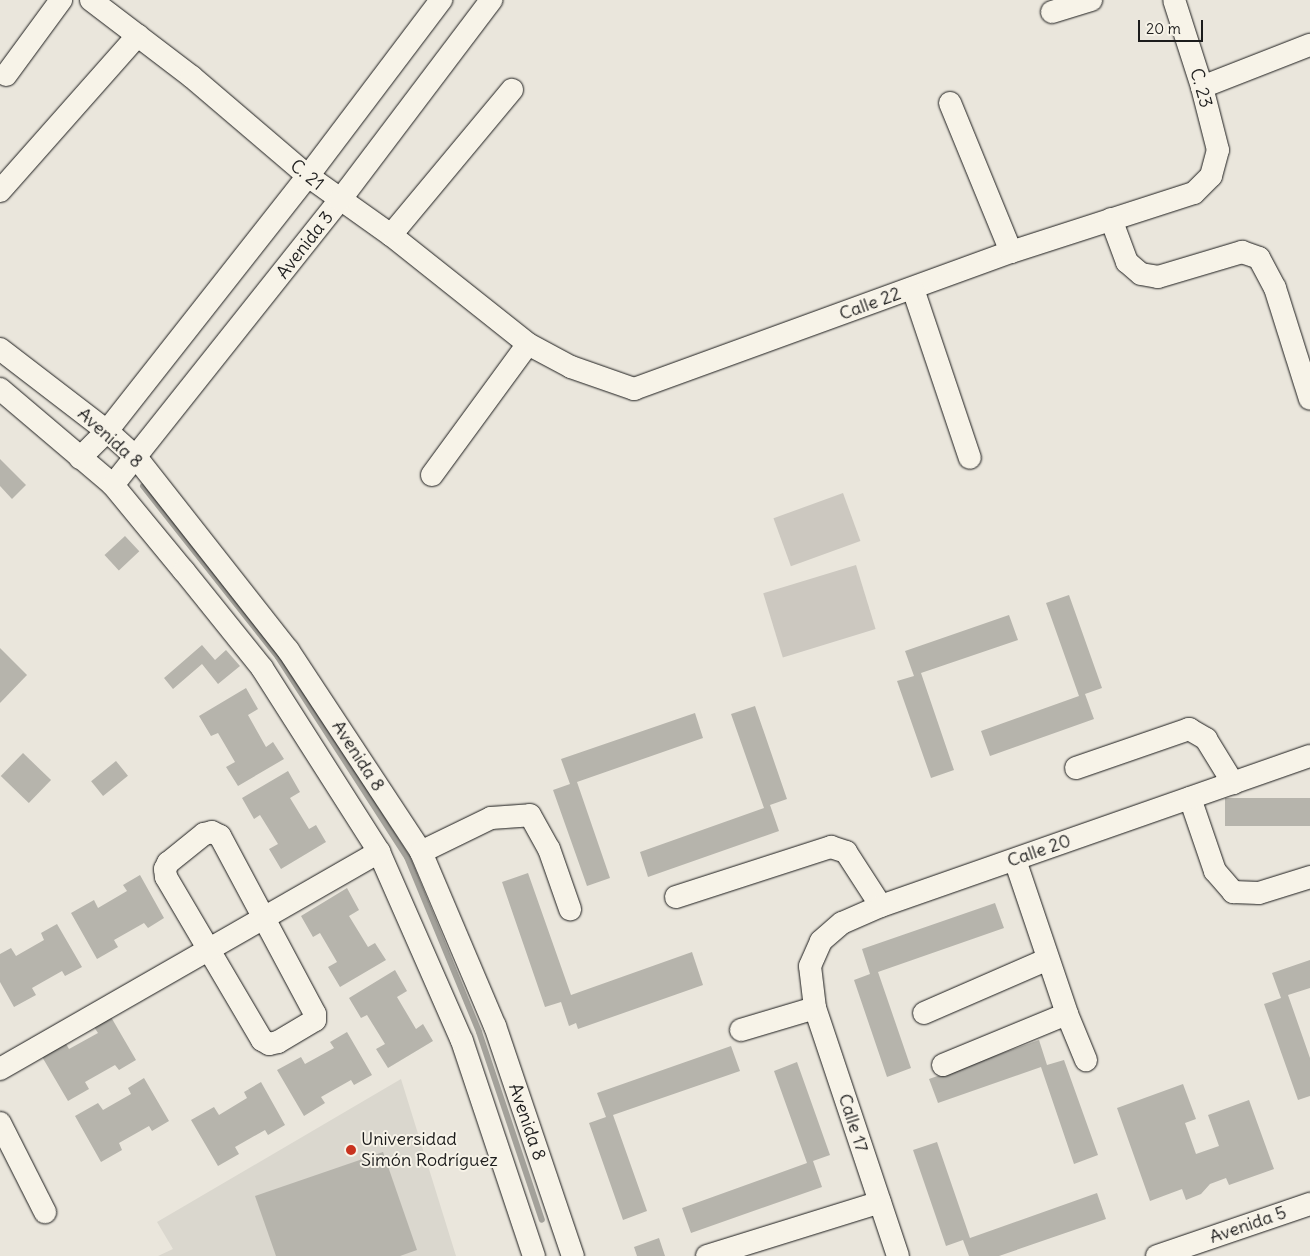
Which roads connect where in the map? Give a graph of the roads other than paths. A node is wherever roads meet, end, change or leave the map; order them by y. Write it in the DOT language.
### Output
graph roads {
  1 [pos="61,0"];
  2 [pos="91,0"];
  3 [pos="441,0"];
  4 [pos="491,0"];
  5 [pos="1092,0"];
  6 [pos="1174,0"];
  7 [pos="1052,12"];
  8 [pos="138,34"];
  9 [pos="1310,45"];
  10 [pos="6,75"];
  11 [pos="1202,87"];
  12 [pos="512,90"];
  13 [pos="950,103"];
  14 [pos="308,176"];
  15 [pos="1211,176"];
  16 [pos="0,191"];
  17 [pos="340,200"];
  18 [pos="1111,219"];
  19 [pos="391,235"];
  20 [pos="1010,252"];
  21 [pos="913,289"];
  22 [pos="528,344"];
  23 [pos="0,348"];
  24 [pos="0,389"];
  25 [pos="1310,399"];
  26 [pos="107,431"];
  27 [pos="136,457"];
  28 [pos="80,458"];
  29 [pos="970,458"];
  30 [pos="432,475"];
  31 [pos="113,485"];
  32 [pos="1310,756"];
  33 [pos="1076,768"];
  34 [pos="1233,783"];
  35 [pos="1190,798"];
  36 [pos="379,852"];
  37 [pos="421,852"];
  38 [pos="1015,860"];
  39 [pos="1310,877"];
  40 [pos="676,897"];
  41 [pos="882,906"];
  42 [pos="570,910"];
  43 [pos="264,916"];
  44 [pos="208,950"];
  45 [pos="1048,959"];
  46 [pos="813,998"];
  47 [pos="924,1013"];
  48 [pos="1067,1014"];
  49 [pos="741,1030"];
  50 [pos="1086,1060"];
  51 [pos="943,1064"];
  52 [pos="0,1069"];
  53 [pos="0,1123"];
  54 [pos="880,1202"];
  55 [pos="1310,1204"];
  56 [pos="45,1212"];
  57 [pos="534,1256"];
  58 [pos="573,1256"];
  59 [pos="707,1256"];
  60 [pos="898,1256"];
  61 [pos="1157,1256"];
  1 -- 10 [label="street"];
  2 -- 8 [label="street, C. 21"];
  3 -- 14 [label="street"];
  4 -- 17 [label="street, Avenida 3"];
  5 -- 7 [label="street"];
  6 -- 11 [label="street, C. 23"];
  8 -- 14 [label="street, C. 21"];
  8 -- 16 [label="street"];
  9 -- 11 [label="street"];
  11 -- 15 [label="street, C. 23"];
  12 -- 19 [label="street"];
  13 -- 20 [label="street"];
  14 -- 17 [label="street, C. 21"];
  14 -- 26 [label="street"];
  15 -- 18 [label="street, Calle 22"];
  17 -- 19 [label="street, C. 21"];
  17 -- 27 [label="street, Avenida 3"];
  18 -- 20 [label="street, Calle 22"];
  18 -- 25 [label="street"];
  19 -- 22 [label="street, C. 21"];
  20 -- 21 [label="street, Calle 22"];
  21 -- 22 [label="street, Calle 22"];
  21 -- 29 [label="street"];
  22 -- 30 [label="street"];
  23 -- 26 [label="street, Avenida 8"];
  24 -- 28 [label="street, Avenida 8"];
  26 -- 27 [label="street, Avenida 8"];
  26 -- 28 [label="street"];
  27 -- 31 [label="street, Avenida 3"];
  27 -- 37 [label="street, Avenida 8"];
  28 -- 31 [label="street, Avenida 8"];
  31 -- 36 [label="street, Avenida 8"];
  32 -- 34 [label="street, Calle 20"];
  33 -- 34 [label="street"];
  34 -- 35 [label="street, Calle 20"];
  35 -- 38 [label="street, Calle 20"];
  35 -- 39 [label="street"];
  36 -- 43 [label="street"];
  36 -- 57 [label="street, Avenida 8"];
  37 -- 42 [label="street"];
  37 -- 58 [label="street, Avenida 8"];
  38 -- 41 [label="street, Calle 20"];
  38 -- 45 [label="street"];
  40 -- 41 [label="street"];
  41 -- 46 [label="street, Calle 20"];
  43 -- 44 [label="street"];
  43 -- 44 [label="street"];
  43 -- 44 [label="street"];
  44 -- 52 [label="street"];
  45 -- 47 [label="street"];
  45 -- 48 [label="street"];
  46 -- 49 [label="street"];
  46 -- 54 [label="street, Calle 17"];
  48 -- 50 [label="street"];
  48 -- 51 [label="street"];
  53 -- 56 [label="street"];
  54 -- 59 [label="street"];
  54 -- 60 [label="street, Calle 17"];
  55 -- 61 [label="street, Avenida 5"];
}
